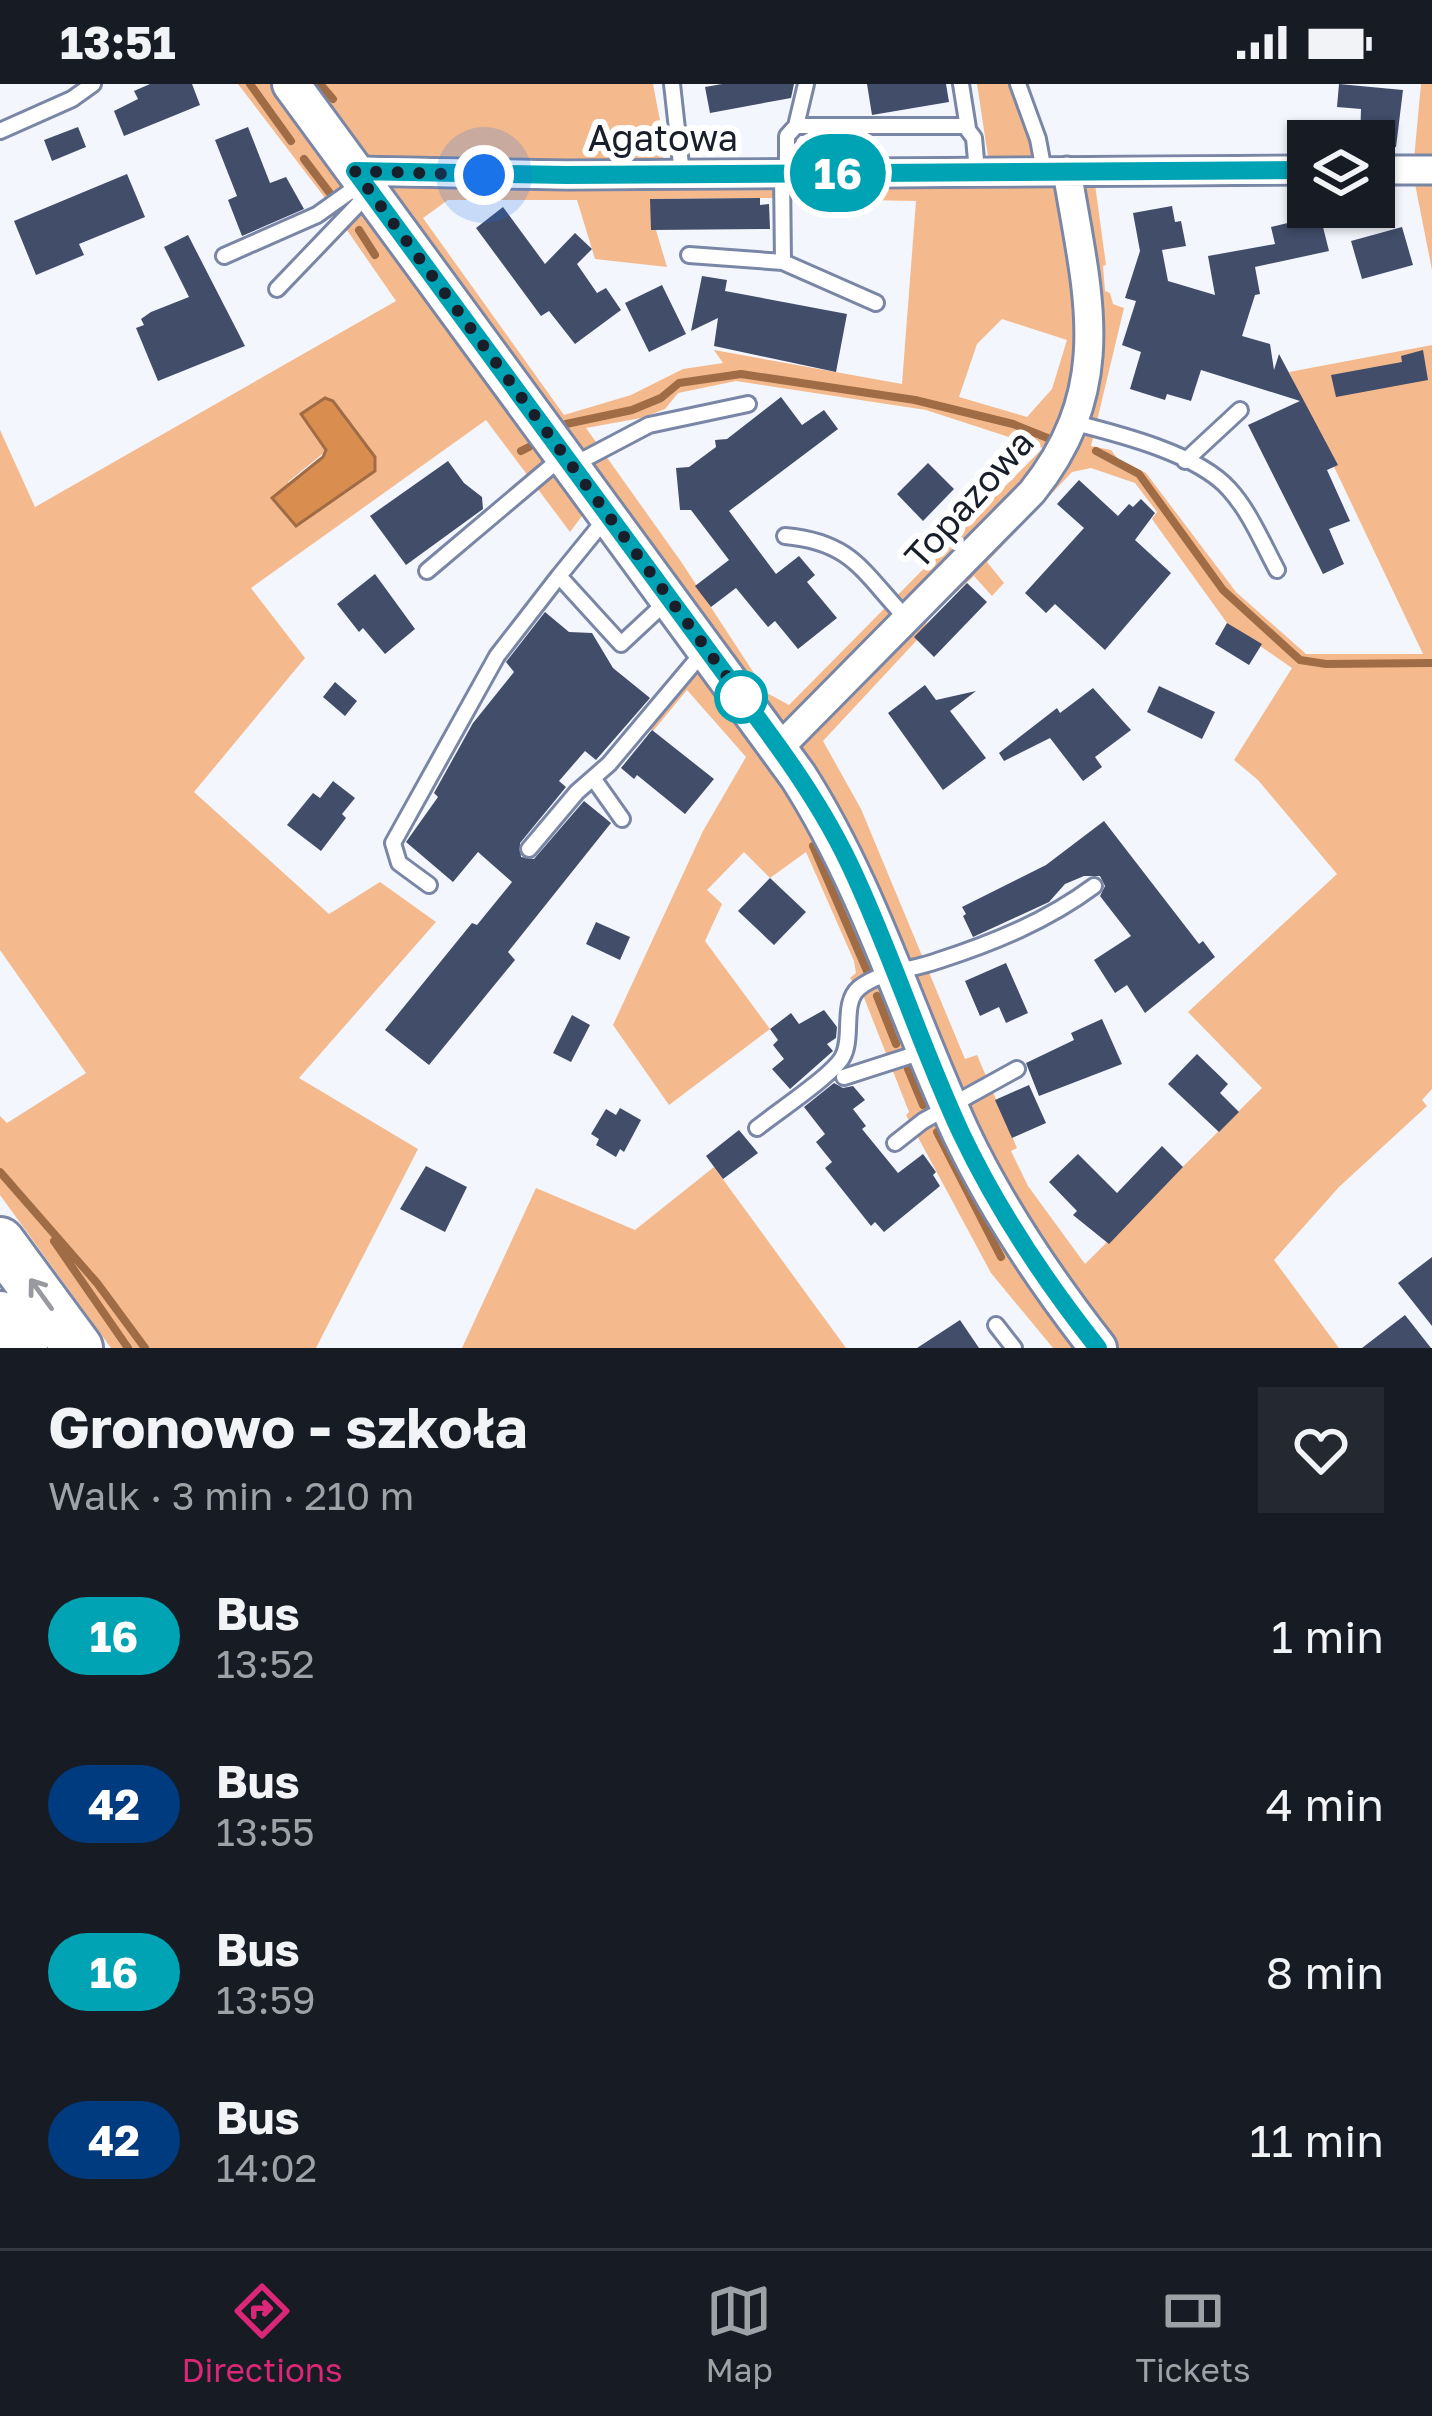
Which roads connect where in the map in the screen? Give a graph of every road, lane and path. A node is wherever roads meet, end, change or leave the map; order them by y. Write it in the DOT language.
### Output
graph roads {
  1 [pos="93,84"];
  2 [pos="291,84"];
  3 [pos="672,84"];
  4 [pos="806,84"];
  5 [pos="961,84"];
  6 [pos="1018,84"];
  7 [pos="796,126"];
  8 [pos="968,128"];
  9 [pos="0,131"];
  10 [pos="1287,170"];
  11 [pos="1395,170"];
  12 [pos="1432,170"];
  13 [pos="977,171"];
  14 [pos="1055,171"];
  15 [pos="784,173"];
  16 [pos="682,174"];
  17 [pos="362,182"];
  18 [pos="689,255"];
  19 [pos="224,256"];
  20 [pos="783,262"];
  21 [pos="277,289"];
  22 [pos="876,303"];
  23 [pos="748,404"];
  24 [pos="1240,410"];
  25 [pos="1075,423"];
  26 [pos="1185,461"];
  27 [pos="566,462"];
  28 [pos="607,517"];
  29 [pos="784,536"];
  30 [pos="1277,570"];
  31 [pos="427,571"];
  32 [pos="559,576"];
  33 [pos="668,599"];
  34 [pos="908,619"];
  35 [pos="706,650"];
  36 [pos="779,748"];
  37 [pos="593,778"];
  38 [pos="622,819"];
  39 [pos="529,849"];
  40 [pos="430,885"];
  41 [pos="1094,886"];
  42 [pos="893,973"];
  43 [pos="926,1051"];
  44 [pos="1017,1070"];
  45 [pos="844,1077"];
  46 [pos="949,1106"];
  47 [pos="757,1128"];
  48 [pos="895,1143"];
  49 [pos="0,1242"];
  50 [pos="0,1316"];
  51 [pos="996,1325"];
  52 [pos="23,1348"];
  53 [pos="78,1348"];
  54 [pos="1014,1348"];
  55 [pos="1098,1348"];
  1 -- 9 [label="lane"];
  2 -- 17 [label="street"];
  3 -- 16 [label="lane"];
  4 -- 7 [label="lane"];
  5 -- 8 [label="lane"];
  6 -- 14 [label="lane"];
  7 -- 8 [label="lane"];
  7 -- 15 [label="lane"];
  8 -- 13 [label="lane"];
  10 -- 14 [label="street, Agatowa"];
  11 -- 12 [label="street"];
  13 -- 14 [label="street, Agatowa"];
  13 -- 15 [label="street, Agatowa"];
  14 -- 25 [label="street, Topazowa"];
  15 -- 16 [label="street, Agatowa"];
  15 -- 20 [label="lane"];
  16 -- 17 [label="street, Agatowa"];
  17 -- 19 [label="lane"];
  17 -- 21 [label="lane"];
  17 -- 27 [label="street"];
  18 -- 20 [label="lane"];
  20 -- 22 [label="lane"];
  23 -- 27 [label="lane"];
  24 -- 26 [label="lane"];
  25 -- 26 [label="lane"];
  25 -- 34 [label="street, Topazowa"];
  26 -- 30 [label="lane"];
  27 -- 28 [label="street"];
  27 -- 31 [label="lane"];
  28 -- 32 [label="lane"];
  28 -- 33 [label="street"];
  29 -- 34 [label="lane"];
  32 -- 33 [label="lane"];
  32 -- 40 [label="lane"];
  33 -- 35 [label="street"];
  34 -- 36 [label="street, Topazowa"];
  35 -- 36 [label="street"];
  35 -- 37 [label="lane"];
  36 -- 42 [label="street"];
  37 -- 38 [label="lane"];
  37 -- 39 [label="lane"];
  41 -- 42 [label="lane"];
  42 -- 43 [label="street"];
  42 -- 47 [label="lane"];
  43 -- 45 [label="lane"];
  43 -- 46 [label="street"];
  44 -- 46 [label="lane"];
  46 -- 48 [label="lane"];
  46 -- 55 [label="street"];
  53 -- 49 [label="highway, one-way"];
  50 -- 52 [label="highway"];
  51 -- 54 [label="lane"];
}
